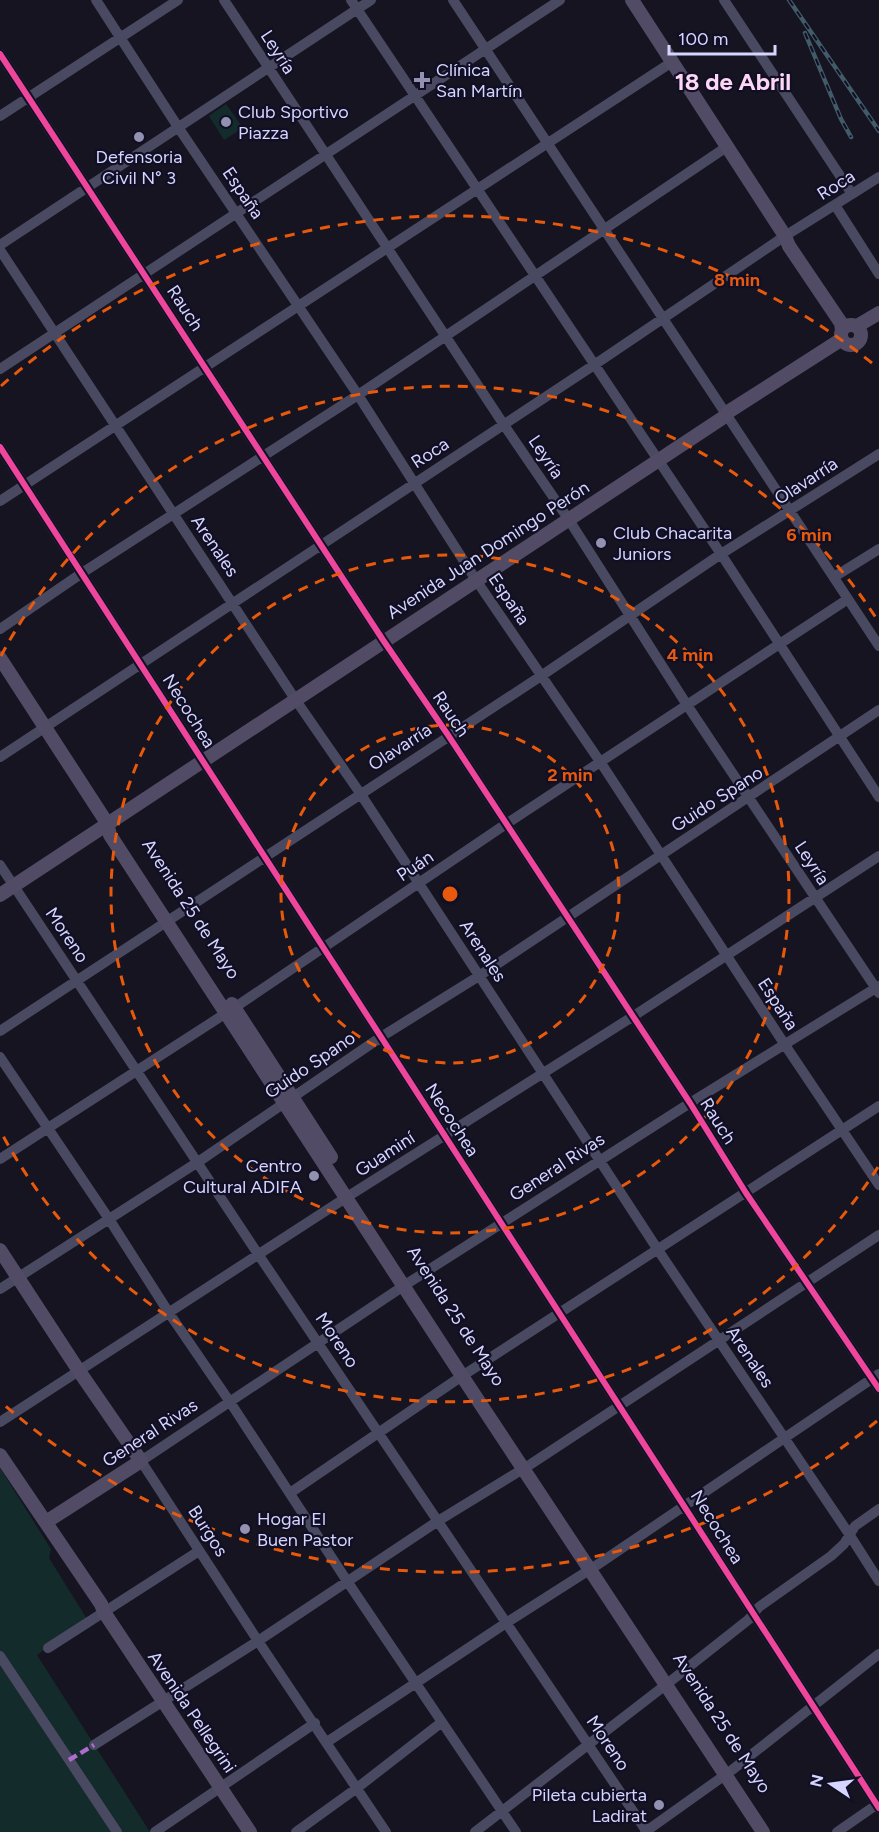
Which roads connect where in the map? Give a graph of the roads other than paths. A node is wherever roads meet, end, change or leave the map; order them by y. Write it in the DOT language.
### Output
graph roads {
  1 [pos="96,0"];
  2 [pos="178,0"];
  3 [pos="224,0"];
  4 [pos="371,0"];
  5 [pos="453,0"];
  6 [pos="560,0"];
  7 [pos="632,0"];
  8 [pos="724,0"];
  9 [pos="354,4"];
  10 [pos="121,38"];
  11 [pos="486,49"];
  12 [pos="0,54"];
  13 [pos="672,62"];
  14 [pos="268,67"];
  15 [pos="417,96"];
  16 [pos="28,98"];
  17 [pos="0,116"];
  18 [pos="178,127"];
  19 [pos="548,144"];
  20 [pos="728,146"];
  21 [pos="326,155"];
  22 [pos="879,177"];
  23 [pos="86,187"];
  24 [pos="478,188"];
  25 [pos="852,194"];
  26 [pos="835,205"];
  27 [pos="237,213"];
  28 [pos="603,228"];
  29 [pos="785,236"];
  30 [pos="0,248"];
  31 [pos="387,249"];
  32 [pos="145,274"];
  33 [pos="879,274"];
  34 [pos="535,275"];
  35 [pos="298,306"];
  36 [pos="879,313"];
  37 [pos="662,318"];
  38 [pos="879,322"];
  39 [pos="850,333"];
  40 [pos="56,334"];
  41 [pos="446,336"];
  42 [pos="594,365"];
  43 [pos="205,367"];
  44 [pos="0,369"];
  45 [pos="358,395"];
  46 [pos="727,416"];
  47 [pos="116,425"];
  48 [pos="504,425"];
  49 [pos="0,447"];
  50 [pos="879,453"];
  51 [pos="263,457"];
  52 [pos="659,461"];
  53 [pos="414,483"];
  54 [pos="24,485"];
  55 [pos="0,501"];
  56 [pos="791,511"];
  57 [pos="174,515"];
  58 [pos="569,520"];
  59 [pos="322,545"];
  60 [pos="879,549"];
  61 [pos="722,554"];
  62 [pos="82,573"];
  63 [pos="834,577"];
  64 [pos="476,580"];
  65 [pos="848,599"];
  66 [pos="235,604"];
  67 [pos="630,616"];
  68 [pos="0,629"];
  69 [pos="383,640"];
  70 [pos="781,644"];
  71 [pos="879,646"];
  72 [pos="0,658"];
  73 [pos="141,663"];
  74 [pos="541,676"];
  75 [pos="295,699"];
  76 [pos="687,705"];
  77 [pos="879,710"];
  78 [pos="46,728"];
  79 [pos="448,735"];
  80 [pos="839,737"];
  81 [pos="0,758"];
  82 [pos="202,760"];
  83 [pos="601,763"];
  84 [pos="360,793"];
  85 [pos="750,797"];
  86 [pos="879,797"];
  87 [pos="107,823"];
  88 [pos="506,824"];
  89 [pos="265,856"];
  90 [pos="660,856"];
  91 [pos="879,856"];
  92 [pos="0,865"];
  93 [pos="419,884"];
  94 [pos="14,885"];
  95 [pos="0,894"];
  96 [pos="815,898"];
  97 [pos="566,918"];
  98 [pos="171,919"];
  99 [pos="322,947"];
  100 [pos="726,955"];
  101 [pos="479,976"];
  102 [pos="76,979"];
  103 [pos="878,989"];
  104 [pos="230,1010"];
  105 [pos="632,1017"];
  106 [pos="0,1031"];
  107 [pos="381,1037"];
  108 [pos="785,1045"];
  109 [pos="0,1057"];
  110 [pos="137,1070"];
  111 [pos="543,1073"];
  112 [pos="289,1100"];
  113 [pos="690,1103"];
  114 [pos="879,1106"];
  115 [pos="46,1128"];
  116 [pos="842,1130"];
  117 [pos="444,1135"];
  118 [pos="0,1159"];
  119 [pos="601,1160"];
  120 [pos="198,1162"];
  121 [pos="879,1185"];
  122 [pos="746,1193"];
  123 [pos="350,1195"];
  124 [pos="109,1219"];
  125 [pos="502,1224"];
  126 [pos="879,1235"];
  127 [pos="0,1250"];
  128 [pos="658,1250"];
  129 [pos="258,1254"];
  130 [pos="17,1278"];
  131 [pos="807,1282"];
  132 [pos="409,1283"];
  133 [pos="0,1289"];
  134 [pos="169,1313"];
  135 [pos="561,1314"];
  136 [pos="719,1341"];
  137 [pos="319,1343"];
  138 [pos="79,1371"];
  139 [pos="467,1374"];
  140 [pos="876,1376"];
  141 [pos="879,1389"];
  142 [pos="230,1401"];
  143 [pos="619,1404"];
  144 [pos="0,1422"];
  145 [pos="378,1432"];
  146 [pos="785,1439"];
  147 [pos="0,1455"];
  148 [pos="141,1461"];
  149 [pos="528,1466"];
  150 [pos="290,1493"];
  151 [pos="685,1505"];
  152 [pos="34,1507"];
  153 [pos="879,1509"];
  154 [pos="438,1521"];
  155 [pos="46,1522"];
  156 [pos="849,1534"];
  157 [pos="199,1551"];
  158 [pos="594,1567"];
  159 [pos="347,1581"];
  160 [pos="879,1581"];
  161 [pos="104,1612"];
  162 [pos="753,1614"];
  163 [pos="506,1623"];
  164 [pos="258,1641"];
  165 [pos="48,1648"];
  166 [pos="879,1654"];
  167 [pos="0,1656"];
  168 [pos="0,1669"];
  169 [pos="669,1682"];
  170 [pos="417,1684"];
  171 [pos="163,1700"];
  172 [pos="812,1705"];
  173 [pos="442,1722"];
  174 [pos="315,1723"];
  175 [pos="327,1743"];
  176 [pos="589,1744"];
  177 [pos="94,1745"];
  178 [pos="728,1772"];
  179 [pos="222,1788"];
  180 [pos="357,1788"];
  181 [pos="878,1805"];
  182 [pos="502,1810"];
  183 [pos="108,1832"];
  184 [pos="117,1832"];
  185 [pos="155,1832"];
  186 [pos="250,1832"];
  187 [pos="296,1832"];
  188 [pos="386,1832"];
  189 [pos="475,1832"];
  190 [pos="516,1832"];
  191 [pos="646,1832"];
  192 [pos="763,1832"];
  193 [pos="773,1832"];
  194 [pos="837,1832"];
  1 -- 10 [label="street, España"];
  2 -- 10 [label="street"];
  3 -- 14 [label="street, Leyría"];
  4 -- 9 [label="street"];
  5 -- 11 [label="street"];
  6 -- 11 [label="street"];
  7 -- 13 [label="main road"];
  8 -- 25 [label="street"];
  9 -- 14 [label="street"];
  9 -- 15 [label="street"];
  10 -- 16 [label="street"];
  10 -- 18 [label="street, España"];
  11 -- 15 [label="street"];
  11 -- 19 [label="street"];
  12 -- 16 [label="street, Rauch"];
  13 -- 19 [label="street"];
  13 -- 20 [label="main road"];
  14 -- 18 [label="street"];
  14 -- 21 [label="street, Leyría"];
  15 -- 21 [label="street"];
  15 -- 24 [label="street"];
  16 -- 17 [label="street"];
  16 -- 23 [label="street, Rauch"];
  18 -- 23 [label="street"];
  18 -- 27 [label="street, España"];
  19 -- 24 [label="street"];
  19 -- 28 [label="street"];
  20 -- 28 [label="street"];
  20 -- 29 [label="main road"];
  21 -- 27 [label="street"];
  21 -- 31 [label="street, Leyría"];
  22 -- 25 [label="street, Roca"];
  23 -- 30 [label="street"];
  23 -- 32 [label="street, Rauch"];
  24 -- 31 [label="street"];
  24 -- 34 [label="street"];
  25 -- 26 [label="street, Roca"];
  26 -- 29 [label="street, Roca"];
  26 -- 33 [label="street"];
  27 -- 32 [label="street"];
  27 -- 35 [label="street, España"];
  28 -- 34 [label="street"];
  28 -- 37 [label="street"];
  29 -- 37 [label="street, Roca"];
  29 -- 39 [label="main road"];
  30 -- 40 [label="street, Arenales"];
  31 -- 35 [label="street"];
  31 -- 41 [label="street, Leyría"];
  32 -- 40 [label="street"];
  32 -- 43 [label="street, Rauch"];
  34 -- 41 [label="street"];
  34 -- 42 [label="street"];
  35 -- 43 [label="street"];
  35 -- 45 [label="street, España"];
  36 -- 39 [label="main road, Avenida Juan Domingo Perón"];
  37 -- 42 [label="street, Roca"];
  37 -- 46 [label="street"];
  38 -- 39 [label="main road, Avenida Juan Domingo Perón"];
  39 -- 46 [label="main road, Avenida Juan Domingo Perón"];
  40 -- 44 [label="street"];
  40 -- 47 [label="street, Arenales"];
  41 -- 45 [label="street"];
  41 -- 48 [label="street, Leyría"];
  42 -- 48 [label="street, Roca"];
  42 -- 52 [label="street"];
  43 -- 47 [label="street"];
  43 -- 51 [label="street, Rauch"];
  45 -- 51 [label="street"];
  45 -- 53 [label="street, España"];
  46 -- 52 [label="main road, Avenida Juan Domingo Perón"];
  46 -- 56 [label="street"];
  47 -- 54 [label="street"];
  47 -- 57 [label="street, Arenales"];
  48 -- 53 [label="street, Roca"];
  48 -- 58 [label="street, Leyría"];
  49 -- 54 [label="street, Necochea"];
  50 -- 56 [label="street, Olavarría"];
  51 -- 57 [label="street"];
  51 -- 59 [label="street, Rauch"];
  52 -- 58 [label="main road, Avenida Juan Domingo Perón"];
  52 -- 61 [label="street"];
  53 -- 59 [label="street, Roca"];
  53 -- 64 [label="street, España"];
  54 -- 55 [label="street"];
  54 -- 62 [label="street, Necochea"];
  56 -- 61 [label="street, Olavarría"];
  56 -- 63 [label="street"];
  57 -- 62 [label="street"];
  57 -- 66 [label="street, Arenales"];
  58 -- 64 [label="main road, Avenida Juan Domingo Perón"];
  58 -- 67 [label="street, Leyría"];
  59 -- 66 [label="street, Roca"];
  59 -- 69 [label="street, Rauch"];
  60 -- 63 [label="street"];
  61 -- 67 [label="street, Olavarría"];
  61 -- 70 [label="street"];
  62 -- 68 [label="street"];
  62 -- 73 [label="street, Necochea"];
  63 -- 65 [label="street"];
  64 -- 69 [label="main road, Avenida Juan Domingo Perón"];
  64 -- 74 [label="street, España"];
  65 -- 70 [label="street, Puán"];
  65 -- 71 [label="street"];
  66 -- 73 [label="street, Roca"];
  66 -- 75 [label="street, Arenales"];
  67 -- 74 [label="street, Olavarría"];
  67 -- 76 [label="street, Leyría"];
  69 -- 75 [label="main road, Avenida Juan Domingo Perón"];
  69 -- 79 [label="street, Rauch"];
  70 -- 76 [label="street, Puán"];
  70 -- 80 [label="street"];
  72 -- 78 [label="main road, Avenida 25 de Mayo"];
  73 -- 78 [label="street, Roca"];
  73 -- 82 [label="street, Necochea"];
  74 -- 79 [label="street, Olavarría"];
  74 -- 83 [label="street, España"];
  75 -- 82 [label="main road, Avenida Juan Domingo Perón"];
  75 -- 84 [label="street, Arenales"];
  76 -- 83 [label="street, Puán"];
  76 -- 85 [label="street, Leyría"];
  77 -- 80 [label="street, Guido Spano"];
  78 -- 81 [label="street, Roca"];
  78 -- 87 [label="main road, Avenida 25 de Mayo"];
  79 -- 84 [label="street, Olavarría"];
  79 -- 88 [label="street, Rauch"];
  80 -- 85 [label="street, Guido Spano"];
  80 -- 86 [label="street"];
  82 -- 87 [label="main road, Avenida Juan Domingo Perón"];
  82 -- 89 [label="street, Necochea"];
  83 -- 88 [label="street, Puán"];
  83 -- 90 [label="street, España"];
  84 -- 89 [label="street, Olavarría"];
  84 -- 93 [label="street, Arenales"];
  85 -- 90 [label="street, Guido Spano"];
  85 -- 96 [label="street, Leyría"];
  87 -- 94 [label="main road, Avenida Juan Domingo Perón"];
  87 -- 98 [label="main road, Avenida 25 de Mayo"];
  88 -- 93 [label="street, Puán"];
  88 -- 97 [label="street, Rauch"];
  89 -- 98 [label="street, Olavarría"];
  89 -- 99 [label="street, Necochea"];
  90 -- 97 [label="street, Guido Spano"];
  90 -- 100 [label="street, España"];
  91 -- 96 [label="street, Guaminí"];
  92 -- 94 [label="street, Moreno"];
  93 -- 99 [label="street, Puán"];
  93 -- 101 [label="street, Arenales"];
  94 -- 95 [label="main road, Avenida Juan Domingo Perón"];
  94 -- 102 [label="street, Moreno"];
  96 -- 100 [label="street, Guaminí"];
  96 -- 103 [label="street, Leyría"];
  97 -- 101 [label="street, Guido Spano"];
  97 -- 105 [label="street, Rauch"];
  98 -- 102 [label="street, Olavarría"];
  98 -- 104 [label="main road, Avenida 25 de Mayo"];
  99 -- 104 [label="street, Puán"];
  99 -- 107 [label="street, Necochea"];
  100 -- 105 [label="street, Guaminí"];
  100 -- 108 [label="street, España"];
  101 -- 107 [label="street, Guido Spano"];
  101 -- 111 [label="street, Arenales"];
  102 -- 106 [label="street, Olavarría"];
  102 -- 110 [label="street, Moreno"];
  103 -- 108 [label="street, General Rivas"];
  104 -- 110 [label="street, Puán"];
  104 -- 112 [label="main road, Avenida 25 de Mayo"];
  105 -- 111 [label="street, Guaminí"];
  105 -- 113 [label="street, Rauch"];
  107 -- 112 [label="street, Guido Spano"];
  107 -- 117 [label="street, Necochea"];
  108 -- 113 [label="street, General Rivas"];
  108 -- 116 [label="street, España"];
  109 -- 115 [label="street"];
  110 -- 115 [label="street, Puán"];
  110 -- 120 [label="street, Moreno"];
  111 -- 117 [label="street, Guaminí"];
  111 -- 119 [label="street, Arenales"];
  112 -- 120 [label="street, Guido Spano"];
  112 -- 123 [label="main road, Avenida 25 de Mayo"];
  113 -- 119 [label="street, General Rivas"];
  113 -- 122 [label="street, Rauch"];
  114 -- 116 [label="street"];
  115 -- 118 [label="street, Puán"];
  115 -- 124 [label="street"];
  116 -- 121 [label="street, España"];
  116 -- 122 [label="street"];
  117 -- 123 [label="street, Guaminí"];
  117 -- 125 [label="street, Necochea"];
  119 -- 125 [label="street, General Rivas"];
  119 -- 128 [label="street, Arenales"];
  120 -- 124 [label="street, Guido Spano"];
  120 -- 129 [label="street, Moreno"];
  122 -- 128 [label="street"];
  122 -- 131 [label="street, Rauch"];
  123 -- 129 [label="street, Guaminí"];
  123 -- 132 [label="main road, Avenida 25 de Mayo"];
  124 -- 130 [label="street, Guido Spano"];
  124 -- 134 [label="street"];
  125 -- 132 [label="street, General Rivas"];
  125 -- 135 [label="street, Necochea"];
  126 -- 131 [label="street"];
  127 -- 130 [label="main road, Burgos"];
  128 -- 135 [label="street"];
  128 -- 136 [label="street, Arenales"];
  129 -- 134 [label="street, Guaminí"];
  129 -- 137 [label="street, Moreno"];
  130 -- 133 [label="street, Guido Spano"];
  130 -- 138 [label="main road, Burgos"];
  131 -- 136 [label="street"];
  131 -- 140 [label="street, Rauch"];
  132 -- 137 [label="street, General Rivas"];
  132 -- 139 [label="main road, Avenida 25 de Mayo"];
  134 -- 138 [label="street, Guaminí"];
  134 -- 142 [label="street"];
  135 -- 139 [label="street"];
  135 -- 143 [label="street, Necochea"];
  136 -- 143 [label="street"];
  136 -- 146 [label="street, Arenales"];
  137 -- 142 [label="street, General Rivas"];
  137 -- 145 [label="street, Moreno"];
  138 -- 144 [label="street, Guaminí"];
  138 -- 148 [label="main road, Burgos"];
  139 -- 145 [label="street"];
  139 -- 149 [label="main road, Avenida 25 de Mayo"];
  140 -- 141 [label="street, Rauch"];
  140 -- 146 [label="street"];
  142 -- 148 [label="street, General Rivas"];
  142 -- 150 [label="street"];
  143 -- 149 [label="street"];
  143 -- 151 [label="street, Necochea"];
  145 -- 150 [label="street"];
  145 -- 154 [label="street, Moreno"];
  146 -- 151 [label="street"];
  146 -- 156 [label="street, Arenales"];
  147 -- 152 [label="main road, Avenida Pellegrini"];
  148 -- 155 [label="main road, General Rivas"];
  148 -- 157 [label="street, Burgos"];
  149 -- 154 [label="street"];
  149 -- 158 [label="main road, Avenida 25 de Mayo"];
  150 -- 159 [label="street"];
  151 -- 158 [label="street"];
  151 -- 162 [label="street, Necochea"];
  152 -- 155 [label="main road, Avenida Pellegrini"];
  152 -- 161 [label="main road, Avenida Pellegrini"];
  153 -- 156 [label="street"];
  154 -- 159 [label="street"];
  154 -- 163 [label="street, Moreno"];
  155 -- 161 [label="main road, Avenida Pellegrini"];
  156 -- 160 [label="street, Arenales"];
  156 -- 162 [label="street"];
  157 -- 161 [label="street"];
  157 -- 164 [label="street, Burgos"];
  158 -- 163 [label="street"];
  158 -- 169 [label="main road, Avenida 25 de Mayo"];
  159 -- 164 [label="street"];
  159 -- 170 [label="street"];
  161 -- 165 [label="street"];
  161 -- 171 [label="main road, Avenida Pellegrini"];
  162 -- 169 [label="street"];
  162 -- 172 [label="street, Necochea"];
  163 -- 170 [label="street"];
  163 -- 176 [label="street, Moreno"];
  164 -- 171 [label="street"];
  164 -- 174 [label="street, Burgos"];
  166 -- 172 [label="street"];
  167 -- 184 [label="street"];
  168 -- 183 [label="street"];
  169 -- 176 [label="street"];
  169 -- 178 [label="main road, Avenida 25 de Mayo"];
  170 -- 173 [label="street"];
  170 -- 175 [label="street"];
  171 -- 177 [label="street"];
  171 -- 179 [label="main road, Avenida Pellegrini"];
  172 -- 178 [label="street"];
  172 -- 181 [label="street, Necochea"];
  173 -- 180 [label="street"];
  173 -- 182 [label="street"];
  174 -- 175 [label="street, Burgos"];
  174 -- 179 [label="street"];
  175 -- 180 [label="street, Burgos"];
  176 -- 182 [label="street"];
  176 -- 191 [label="street, Moreno"];
  178 -- 191 [label="street"];
  178 -- 192 [label="main road, Avenida 25 de Mayo"];
  178 -- 193 [label="main road, Avenida 25 de Mayo"];
  179 -- 185 [label="street"];
  179 -- 186 [label="main road, Avenida Pellegrini"];
  180 -- 187 [label="street"];
  180 -- 188 [label="street, Burgos"];
  181 -- 194 [label="street"];
  182 -- 189 [label="street"];
  182 -- 190 [label="street"];
}
